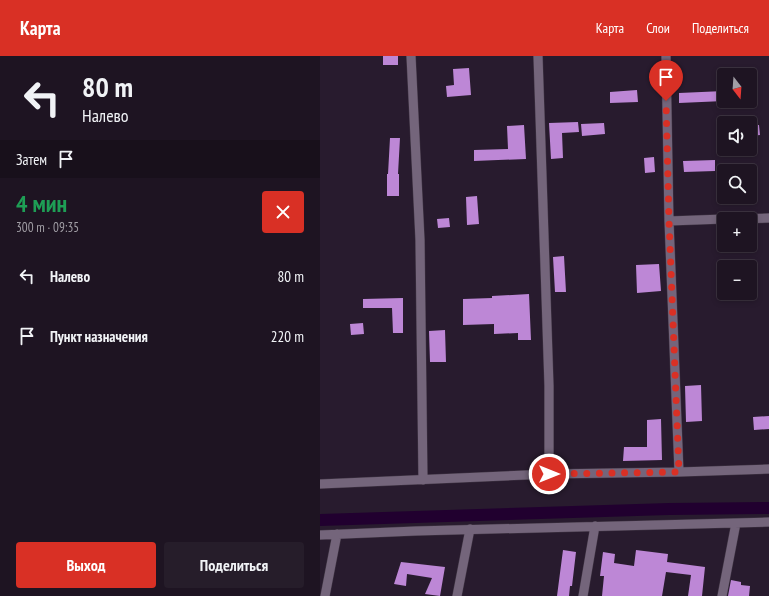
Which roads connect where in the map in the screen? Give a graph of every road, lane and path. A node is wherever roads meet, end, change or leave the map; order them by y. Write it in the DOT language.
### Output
graph roads {
  1 [pos="411,56"];
  2 [pos="538,56"];
  3 [pos="666,56"];
  4 [pos="757,218"];
  5 [pos="769,218"];
  6 [pos="717,219"];
  7 [pos="669,221"];
  8 [pos="769,469"];
  9 [pos="679,472"];
  10 [pos="549,474"];
  11 [pos="423,480"];
  12 [pos="320,484"];
  13 [pos="769,522"];
  14 [pos="736,523"];
  15 [pos="595,526"];
  16 [pos="470,529"];
  17 [pos="337,534"];
  18 [pos="320,535"];
  19 [pos="326,596"];
  20 [pos="457,596"];
  21 [pos="583,596"];
  22 [pos="722,596"];
  1 -- 11 [label="street"];
  2 -- 10 [label="street"];
  3 -- 7 [label="street"];
  4 -- 5 [label="street"];
  6 -- 7 [label="street"];
  7 -- 9 [label="street"];
  8 -- 9 [label="street"];
  9 -- 10 [label="street"];
  10 -- 11 [label="street"];
  11 -- 12 [label="street"];
  13 -- 14 [label="street"];
  14 -- 15 [label="street"];
  14 -- 22 [label="street"];
  15 -- 16 [label="street"];
  15 -- 21 [label="street"];
  16 -- 17 [label="street"];
  16 -- 20 [label="street"];
  17 -- 18 [label="street"];
  17 -- 19 [label="street"];
}
